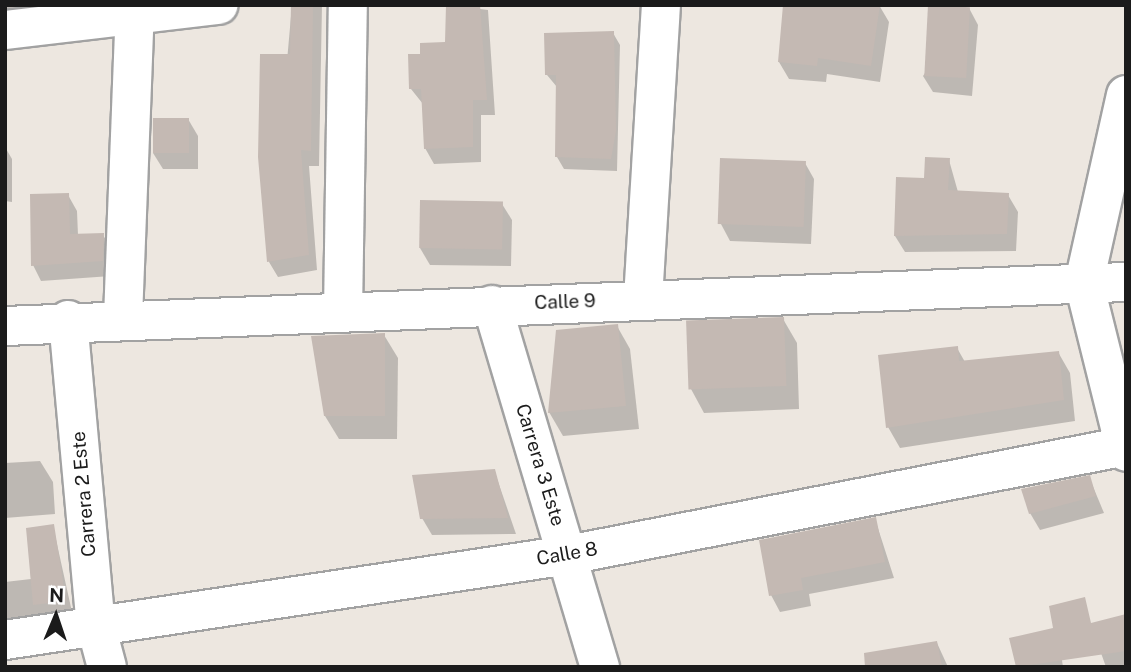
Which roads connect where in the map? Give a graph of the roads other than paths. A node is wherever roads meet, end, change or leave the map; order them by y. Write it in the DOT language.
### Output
graph roads {
  1 [pos="219,5"];
  2 [pos="348,5"];
  3 [pos="661,5"];
  4 [pos="135,10"];
  5 [pos="5,30"];
  6 [pos="1126,95"];
  7 [pos="1126,282"];
  8 [pos="1084,284"];
  9 [pos="643,299"];
  10 [pos="492,304"];
  11 [pos="343,312"];
  12 [pos="123,318"];
  13 [pos="68,320"];
  14 [pos="5,326"];
  15 [pos="1125,448"];
  16 [pos="568,555"];
  17 [pos="96,626"];
  18 [pos="5,639"];
  19 [pos="107,667"];
  20 [pos="600,667"];
  1 -- 4 [label="street"];
  2 -- 11 [label="street"];
  3 -- 9 [label="street"];
  4 -- 5 [label="street"];
  4 -- 12 [label="street"];
  6 -- 8 [label="street"];
  7 -- 8 [label="street, Calle 9"];
  8 -- 9 [label="street, Calle 9"];
  8 -- 15 [label="street"];
  9 -- 10 [label="street, Calle 9"];
  10 -- 11 [label="street, Calle 9"];
  10 -- 16 [label="street, Carrera 3 Este"];
  11 -- 12 [label="street, Calle 9"];
  12 -- 13 [label="street, Calle 9"];
  13 -- 14 [label="street, Calle 9"];
  13 -- 17 [label="street, Carrera 2 Este"];
  15 -- 16 [label="street, Calle 8"];
  16 -- 17 [label="street, Calle 8"];
  16 -- 20 [label="street, Carrera 3 Este"];
  17 -- 18 [label="street, Calle 8"];
  17 -- 19 [label="street, Carrera 2 Este"];
}
